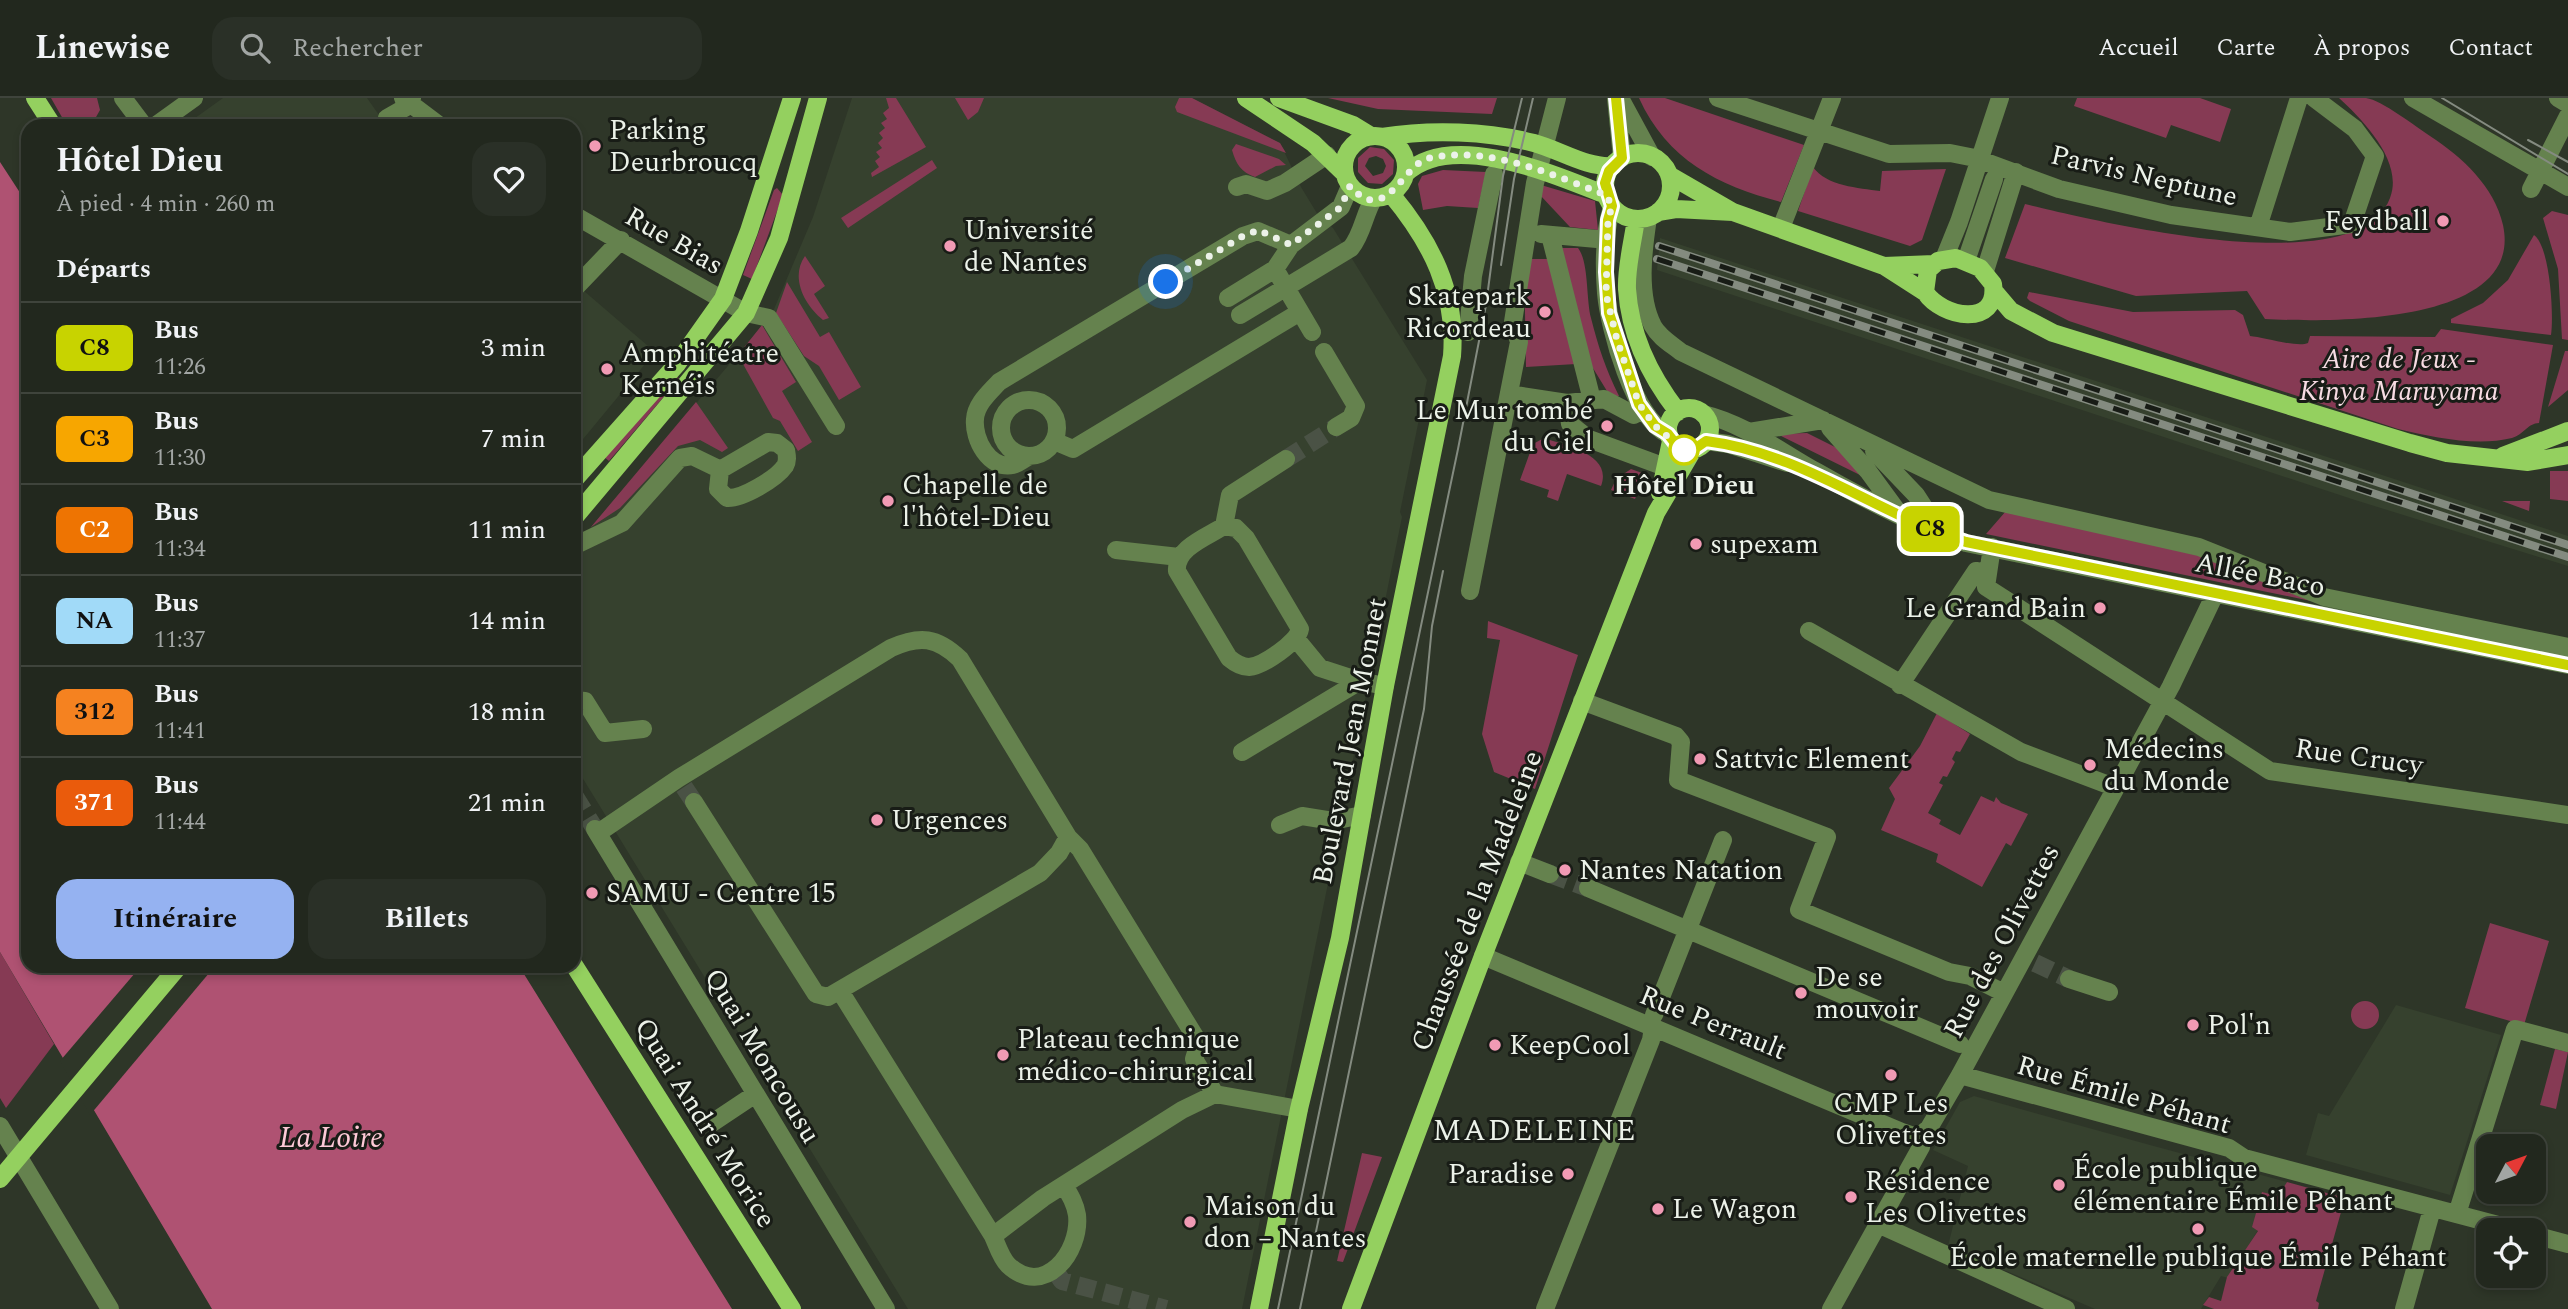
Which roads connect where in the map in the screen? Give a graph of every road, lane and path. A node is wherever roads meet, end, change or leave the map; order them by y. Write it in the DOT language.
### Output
graph roads {
  1 [pos="36,98"];
  2 [pos="123,98"];
  3 [pos="194,98"];
  4 [pos="792,98"];
  5 [pos="818,98"];
  6 [pos="1246,98"];
  7 [pos="1279,98"];
  8 [pos="1557,98"];
  9 [pos="1618,98"];
  10 [pos="1718,98"];
  11 [pos="1832,98"];
  12 [pos="2000,98"];
  13 [pos="2299,98"];
  14 [pos="2314,98"];
  15 [pos="2413,98"];
  16 [pos="2558,98"];
  17 [pos="408,100"];
  18 [pos="2568,104"];
  19 [pos="2568,116"];
  20 [pos="387,118"];
  21 [pos="49,119"];
  22 [pos="139,119"];
  23 [pos="165,119"];
  24 [pos="431,119"];
  25 [pos="1819,131"];
  26 [pos="1377,136"];
  27 [pos="1545,141"];
  28 [pos="1327,155"];
  29 [pos="1652,157"];
  30 [pos="1980,159"];
  31 [pos="1617,162"];
  32 [pos="1538,170"];
  33 [pos="2016,172"];
  34 [pos="2540,172"];
  35 [pos="1405,174"];
  36 [pos="1494,174"];
  37 [pos="1669,175"];
  38 [pos="1347,179"];
  39 [pos="1994,179"];
  40 [pos="1237,187"];
  41 [pos="2568,187"];
  42 [pos="2531,189"];
  43 [pos="1383,196"];
  44 [pos="1609,201"];
  45 [pos="1733,212"];
  46 [pos="1647,217"];
  47 [pos="581,219"];
  48 [pos="1781,228"];
  49 [pos="2258,228"];
  50 [pos="1527,232"];
  51 [pos="1550,235"];
  52 [pos="1597,239"];
  53 [pos="621,240"];
  54 [pos="1291,245"];
  55 [pos="1939,261"];
  56 [pos="1966,261"];
  57 [pos="1884,266"];
  58 [pos="1275,269"];
  59 [pos="1985,271"];
  60 [pos="581,282"];
  61 [pos="1286,288"];
  62 [pos="1926,293"];
  63 [pos="1228,298"];
  64 [pos="723,299"];
  65 [pos="1990,299"];
  66 [pos="1300,312"];
  67 [pos="746,313"];
  68 [pos="1240,315"];
  69 [pos="1312,332"];
  70 [pos="1468,332"];
  71 [pos="1324,352"];
  72 [pos="1509,394"];
  73 [pos="1592,400"];
  74 [pos="1567,403"];
  75 [pos="1678,412"];
  76 [pos="1703,414"];
  77 [pos="1634,415"];
  78 [pos="1823,420"];
  79 [pos="836,426"];
  80 [pos="1336,427"];
  81 [pos="2568,431"];
  82 [pos="1749,432"];
  83 [pos="1670,437"];
  84 [pos="1054,441"];
  85 [pos="1866,443"];
  86 [pos="1700,445"];
  87 [pos="2568,454"];
  88 [pos="1028,457"];
  89 [pos="2498,457"];
  90 [pos="1286,459"];
  91 [pos="1657,464"];
  92 [pos="720,470"];
  93 [pos="581,472"];
  94 [pos="1817,472"];
  95 [pos="581,510"];
  96 [pos="1656,513"];
  97 [pos="1899,514"];
  98 [pos="1223,526"];
  99 [pos="1942,535"];
  100 [pos="581,543"];
  101 [pos="1992,547"];
  102 [pos="1116,550"];
  103 [pos="1179,557"];
  104 [pos="1988,573"];
  105 [pos="1470,592"];
  106 [pos="2215,594"];
  107 [pos="1809,631"];
  108 [pos="1297,640"];
  109 [pos="2568,647"];
  110 [pos="2568,665"];
  111 [pos="1360,681"];
  112 [pos="1900,685"];
  113 [pos="1385,686"];
  114 [pos="2163,699"];
  115 [pos="581,701"];
  116 [pos="1582,701"];
  117 [pos="643,729"];
  118 [pos="1242,752"];
  119 [pos="2114,787"];
  120 [pos="686,789"];
  121 [pos="1362,815"];
  122 [pos="2568,815"];
  123 [pos="1280,825"];
  124 [pos="1068,837"];
  125 [pos="1723,840"];
  126 [pos="1519,862"];
  127 [pos="1550,874"];
  128 [pos="1588,888"];
  129 [pos="1689,931"];
  130 [pos="1483,956"];
  131 [pos="173,973"];
  132 [pos="579,973"];
  133 [pos="2070,979"];
  134 [pos="839,991"];
  135 [pos="2109,992"];
  136 [pos="2004,993"];
  137 [pos="1654,1021"];
  138 [pos="2568,1043"];
  139 [pos="1960,1044"];
  140 [pos="1960,1075"];
  141 [pos="1215,1094"];
  142 [pos="754,1095"];
  143 [pos="1299,1109"];
  144 [pos="712,1123"];
  145 [pos="0,1126"];
  146 [pos="1922,1134"];
  147 [pos="18,1158"];
  148 [pos="0,1179"];
  149 [pos="1064,1185"];
  150 [pos="2432,1209"];
  151 [pos="2457,1214"];
  152 [pos="2476,1219"];
  153 [pos="1878,1224"];
  154 [pos="993,1236"];
  155 [pos="2546,1238"];
  156 [pos="2568,1244"];
  157 [pos="110,1309"];
  158 [pos="792,1309"];
  159 [pos="886,1309"];
  160 [pos="1259,1309"];
  161 [pos="1351,1309"];
  162 [pos="1545,1309"];
  163 [pos="1831,1309"];
  164 [pos="2066,1309"];
  165 [pos="2404,1309"];
  1 -- 21 [label="main road"];
  2 -- 22 [label="street"];
  3 -- 23 [label="street"];
  4 -- 64 [label="main road"];
  5 -- 67 [label="main road"];
  6 -- 28 [label="main road"];
  7 -- 26 [label="main road"];
  8 -- 27 [label="street"];
  9 -- 29 [label="street"];
  9 -- 31 [label="street"];
  10 -- 25 [label="street, Parvis Neptune"];
  11 -- 25 [label="street"];
  12 -- 30 [label="street"];
  13 -- 49 [label="street, Parvis Neptune"];
  14 -- 49 [label="street, Parvis Neptune"];
  15 -- 34 [label="street"];
  16 -- 18 [label="street"];
  17 -- 20 [label="street"];
  17 -- 24 [label="street"];
  19 -- 34 [label="street"];
  25 -- 30 [label="street, Parvis Neptune"];
  25 -- 48 [label="street"];
  26 -- 27 [label="main road"];
  26 -- 35 [label="main road"];
  26 -- 38 [label="main road"];
  27 -- 31 [label="main road"];
  27 -- 32 [label="street"];
  28 -- 38 [label="main road"];
  28 -- 40 [label="street"];
  29 -- 31 [label="main road"];
  29 -- 37 [label="main road"];
  30 -- 33 [label="street, Parvis Neptune"];
  30 -- 55 [label="street"];
  31 -- 44 [label="main road"];
  32 -- 35 [label="main road"];
  32 -- 44 [label="main road"];
  32 -- 50 [label="street"];
  33 -- 49 [label="street, Parvis Neptune"];
  33 -- 59 [label="street"];
  34 -- 41 [label="street"];
  34 -- 42 [label="street"];
  35 -- 43 [label="main road"];
  36 -- 70 [label="street"];
  37 -- 45 [label="main road"];
  37 -- 46 [label="main road"];
  38 -- 43 [label="main road"];
  38 -- 54 [label="street"];
  39 -- 56 [label="street"];
  43 -- 61 [label="street"];
  43 -- 113 [label="main road, Boulevard Jean Monnet"];
  44 -- 46 [label="main road"];
  44 -- 83 [label="street"];
  45 -- 46 [label="main road"];
  45 -- 48 [label="main road"];
  46 -- 75 [label="main road"];
  46 -- 78 [label="street"];
  47 -- 53 [label="street, Rue Bias"];
  48 -- 57 [label="main road"];
  50 -- 51 [label="street"];
  50 -- 72 [label="street"];
  51 -- 52 [label="street"];
  51 -- 73 [label="street"];
  53 -- 60 [label="street"];
  53 -- 64 [label="street, Rue Bias"];
  54 -- 58 [label="street"];
  54 -- 88 [label="street"];
  55 -- 56 [label="main road"];
  55 -- 57 [label="main road"];
  55 -- 62 [label="main road"];
  56 -- 59 [label="main road"];
  57 -- 62 [label="main road"];
  58 -- 61 [label="street"];
  58 -- 63 [label="street"];
  59 -- 65 [label="main road"];
  61 -- 66 [label="street"];
  61 -- 68 [label="street"];
  62 -- 65 [label="main road"];
  64 -- 67 [label="street, Rue Bias"];
  64 -- 93 [label="main road"];
  65 -- 89 [label="main road"];
  66 -- 69 [label="street"];
  66 -- 84 [label="street"];
  67 -- 79 [label="street, Rue Bias"];
  67 -- 95 [label="main road"];
  71 -- 80 [label="street"];
  72 -- 74 [label="street"];
  72 -- 105 [label="street"];
  73 -- 74 [label="street"];
  73 -- 77 [label="street"];
  74 -- 91 [label="street"];
  75 -- 76 [label="main road"];
  75 -- 83 [label="main road"];
  76 -- 82 [label="street"];
  76 -- 86 [label="main road"];
  78 -- 82 [label="street"];
  78 -- 85 [label="street"];
  78 -- 97 [label="street"];
  81 -- 89 [label="main road"];
  82 -- 94 [label="street"];
  83 -- 86 [label="main road"];
  83 -- 96 [label="main road, Chaussée de la Madeleine"];
  84 -- 88 [label="street"];
  84 -- 88 [label="street"];
  85 -- 99 [label="street"];
  85 -- 109 [label="street"];
  86 -- 94 [label="street"];
  86 -- 96 [label="main road, Chaussée de la Madeleine"];
  87 -- 89 [label="main road"];
  90 -- 98 [label="street"];
  92 -- 100 [label="street"];
  94 -- 97 [label="street, Allée Baco"];
  96 -- 116 [label="main road, Chaussée de la Madeleine"];
  97 -- 99 [label="street, Allée Baco"];
  98 -- 103 [label="street"];
  98 -- 108 [label="street"];
  99 -- 101 [label="street, Allée Baco"];
  101 -- 104 [label="street"];
  101 -- 106 [label="street, Allée Baco"];
  102 -- 103 [label="street"];
  103 -- 108 [label="street"];
  104 -- 112 [label="street"];
  104 -- 114 [label="street, Rue Crucy"];
  106 -- 110 [label="street, Allée Baco"];
  106 -- 114 [label="street, Rue des Olivettes"];
  107 -- 112 [label="street"];
  108 -- 111 [label="street"];
  111 -- 113 [label="street"];
  111 -- 118 [label="street"];
  112 -- 119 [label="street"];
  113 -- 121 [label="main road, Boulevard Jean Monnet"];
  114 -- 119 [label="street, Rue des Olivettes"];
  114 -- 122 [label="street, Rue Crucy"];
  115 -- 117 [label="street"];
  116 -- 126 [label="main road, Chaussée de la Madeleine"];
  116 -- 136 [label="street"];
  119 -- 136 [label="street, Rue des Olivettes"];
  120 -- 124 [label="street"];
  120 -- 134 [label="street"];
  120 -- 142 [label="street, Quai Moncousu"];
  121 -- 123 [label="street"];
  121 -- 143 [label="main road, Boulevard Jean Monnet"];
  124 -- 134 [label="street"];
  124 -- 141 [label="street"];
  125 -- 129 [label="street"];
  126 -- 127 [label="street"];
  126 -- 130 [label="main road, Chaussée de la Madeleine"];
  128 -- 129 [label="street"];
  129 -- 137 [label="street"];
  129 -- 139 [label="street"];
  130 -- 137 [label="street, Rue Perrault"];
  130 -- 161 [label="main road, Chaussée de la Madeleine"];
  131 -- 147 [label="main road"];
  132 -- 158 [label="main road, Quai André Morice"];
  133 -- 135 [label="street"];
  134 -- 154 [label="street"];
  136 -- 140 [label="street, Rue des Olivettes"];
  137 -- 146 [label="street, Rue Perrault"];
  137 -- 162 [label="street"];
  138 -- 151 [label="street"];
  140 -- 146 [label="street, Rue des Olivettes"];
  140 -- 150 [label="street, Rue Émile Péhant"];
  141 -- 143 [label="street"];
  141 -- 149 [label="street"];
  142 -- 144 [label="street"];
  142 -- 159 [label="street, Quai Moncousu"];
  143 -- 160 [label="main road, Boulevard Jean Monnet"];
  145 -- 147 [label="street"];
  146 -- 153 [label="street, Rue des Olivettes"];
  147 -- 148 [label="main road"];
  147 -- 157 [label="street"];
  149 -- 154 [label="street"];
  149 -- 154 [label="street"];
  150 -- 151 [label="street, Rue Émile Péhant"];
  150 -- 165 [label="street"];
  151 -- 152 [label="street, Rue Émile Péhant"];
  153 -- 163 [label="street, Rue des Olivettes"];
  153 -- 164 [label="street"];
  155 -- 156 [label="street"];
}
